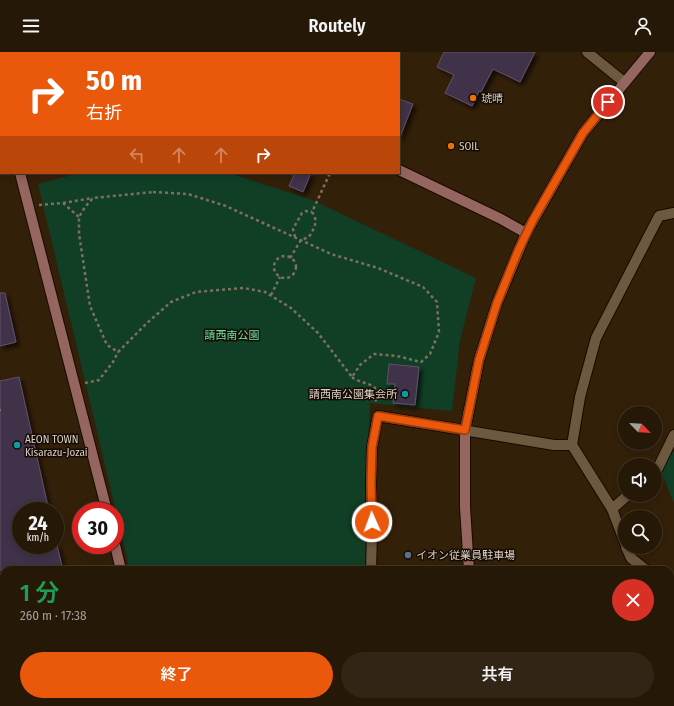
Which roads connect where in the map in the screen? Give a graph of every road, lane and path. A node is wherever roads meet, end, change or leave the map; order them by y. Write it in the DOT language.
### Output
graph roads {
  1 [pos="587,52"];
  2 [pos="650,52"];
  3 [pos="624,82"];
  4 [pos="400,170"];
  5 [pos="20,174"];
  6 [pos="330,174"];
  7 [pos="93,198"];
  8 [pos="63,203"];
  9 [pos="29,209"];
  10 [pos="312,212"];
  11 [pos="674,213"];
  12 [pos="79,217"];
  13 [pos="526,233"];
  14 [pos="295,238"];
  15 [pos="301,240"];
  16 [pos="290,258"];
  17 [pos="280,277"];
  18 [pos="271,295"];
  19 [pos="118,352"];
  20 [pos="352,377"];
  21 [pos="75,385"];
  22 [pos="378,416"];
  23 [pos="465,430"];
  24 [pos="674,435"];
  25 [pos="572,445"];
  26 [pos="662,460"];
  27 [pos="105,502"];
  28 [pos="620,502"];
  29 [pos="612,509"];
  30 [pos="618,525"];
  31 [pos="117,554"];
  32 [pos="629,554"];
  33 [pos="120,566"];
  34 [pos="371,566"];
  35 [pos="468,566"];
  36 [pos="641,566"];
  1 -- 3 [label="street"];
  2 -- 3 [label="street"];
  3 -- 13 [label="street"];
  4 -- 13 [label="street"];
  5 -- 9 [label="street"];
  6 -- 10 [label="path"];
  7 -- 8 [label="path"];
  7 -- 12 [label="path"];
  7 -- 14 [label="path"];
  8 -- 9 [label="path"];
  8 -- 12 [label="path"];
  9 -- 21 [label="street"];
  10 -- 14 [label="path"];
  10 -- 15 [label="path"];
  11 -- 25 [label="street"];
  12 -- 19 [label="path"];
  13 -- 23 [label="street"];
  14 -- 15 [label="path"];
  15 -- 16 [label="path"];
  15 -- 20 [label="path"];
  16 -- 17 [label="path"];
  16 -- 17 [label="path"];
  17 -- 18 [label="path"];
  18 -- 19 [label="path"];
  18 -- 20 [label="path"];
  19 -- 21 [label="path"];
  20 -- 22 [label="path"];
  21 -- 27 [label="street"];
  22 -- 23 [label="street"];
  22 -- 34 [label="street"];
  23 -- 25 [label="street"];
  23 -- 35 [label="street"];
  24 -- 26 [label="street"];
  25 -- 29 [label="street"];
  28 -- 29 [label="street"];
  29 -- 30 [label="street"];
  31 -- 33 [label="street"];
  32 -- 36 [label="street"];
}
